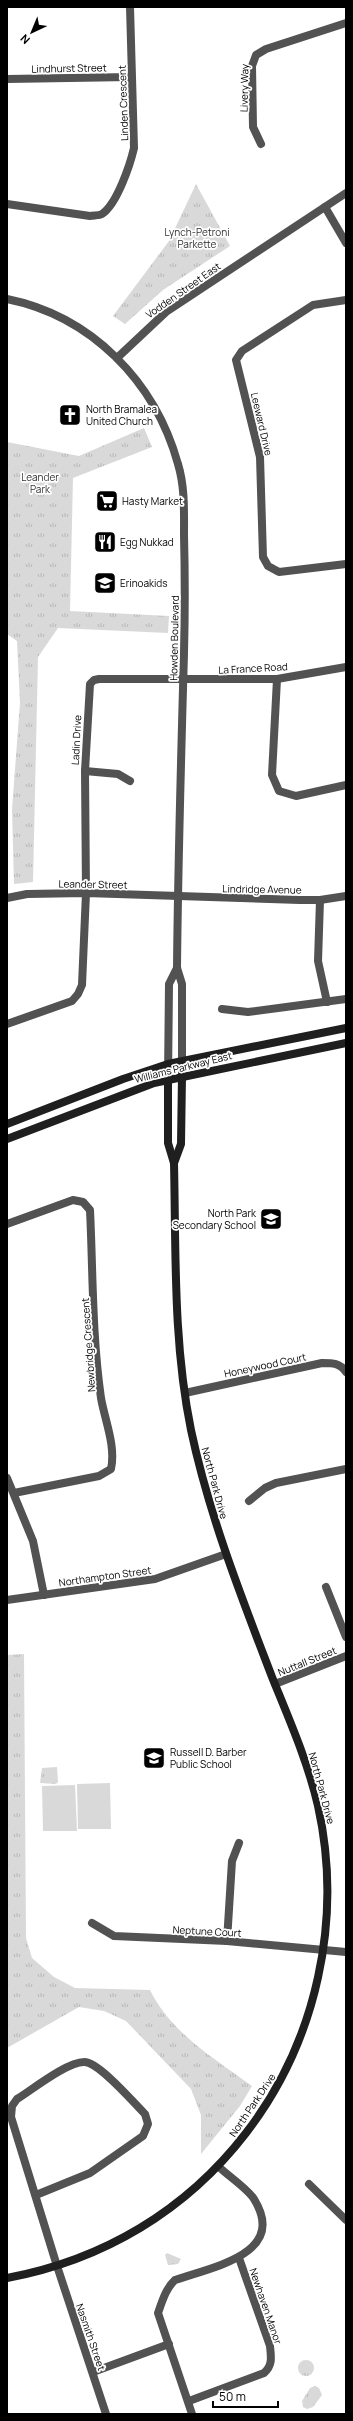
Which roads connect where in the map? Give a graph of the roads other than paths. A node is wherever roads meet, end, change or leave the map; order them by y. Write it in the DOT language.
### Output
graph roads {
  1 [pos="130,7"];
  2 [pos="346,23"];
  3 [pos="131,77"];
  4 [pos="7,79"];
  5 [pos="261,144"];
  6 [pos="346,193"];
  7 [pos="7,204"];
  8 [pos="325,207"];
  9 [pos="346,243"];
  10 [pos="7,299"];
  11 [pos="346,300"];
  12 [pos="117,358"];
  13 [pos="346,564"];
  14 [pos="346,668"];
  15 [pos="277,679"];
  16 [pos="183,680"];
  17 [pos="85,772"];
  18 [pos="130,781"];
  19 [pos="346,785"];
  20 [pos="86,893"];
  21 [pos="346,896"];
  22 [pos="178,897"];
  23 [pos="7,898"];
  24 [pos="320,900"];
  25 [pos="177,968"];
  26 [pos="346,999"];
  27 [pos="327,1002"];
  28 [pos="222,1009"];
  29 [pos="7,1024"];
  30 [pos="346,1028"];
  31 [pos="346,1043"];
  32 [pos="182,1060"];
  33 [pos="168,1064"];
  34 [pos="182,1076"];
  35 [pos="168,1079"];
  36 [pos="7,1124"];
  37 [pos="7,1139"];
  38 [pos="174,1163"];
  39 [pos="7,1224"];
  40 [pos="346,1372"];
  41 [pos="185,1393"];
  42 [pos="346,1469"];
  43 [pos="7,1478"];
  44 [pos="14,1493"];
  45 [pos="250,1501"];
  46 [pos="226,1554"];
  47 [pos="326,1587"];
  48 [pos="44,1595"];
  49 [pos="7,1600"];
  50 [pos="346,1637"];
  51 [pos="346,1656"];
  52 [pos="275,1684"];
  53 [pos="239,1843"];
  54 [pos="92,1923"];
  55 [pos="227,1941"];
  56 [pos="323,1949"];
  57 [pos="346,1952"];
  58 [pos="218,2166"];
  59 [pos="309,2184"];
  60 [pos="36,2195"];
  61 [pos="346,2220"];
  62 [pos="239,2258"];
  63 [pos="58,2266"];
  64 [pos="7,2278"];
  65 [pos="169,2344"];
  66 [pos="93,2372"];
  67 [pos="189,2401"];
  68 [pos="106,2414"];
  69 [pos="192,2414"];
  1 -- 3 [label="street, Linden Crescent"];
  2 -- 5 [label="street, Livery Way"];
  3 -- 4 [label="street, Lindhurst Street"];
  3 -- 7 [label="street, Linden Crescent"];
  6 -- 8 [label="street, Vodden Street East"];
  8 -- 9 [label="street"];
  8 -- 12 [label="street, Vodden Street East"];
  10 -- 12 [label="street, Howden Boulevard"];
  11 -- 13 [label="street, Leeward Drive"];
  12 -- 16 [label="street, Howden Boulevard"];
  14 -- 15 [label="street, La France Road"];
  15 -- 16 [label="street, La France Road"];
  15 -- 19 [label="street"];
  16 -- 17 [label="street, Ladin Drive"];
  16 -- 22 [label="street, Howden Boulevard"];
  17 -- 18 [label="street"];
  17 -- 20 [label="street, Ladin Drive"];
  20 -- 22 [label="street, Leander Street"];
  20 -- 23 [label="street, Leander Street"];
  20 -- 29 [label="street, Ladin Drive"];
  21 -- 24 [label="street, Lindridge Avenue"];
  22 -- 24 [label="street, Lindridge Avenue"];
  22 -- 25 [label="street, Howden Boulevard"];
  24 -- 27 [label="street"];
  25 -- 32 [label="street, Howden Boulevard"];
  25 -- 33 [label="street, Howden Boulevard"];
  26 -- 27 [label="street"];
  27 -- 28 [label="street"];
  30 -- 32 [label="main road, Williams Parkway East"];
  31 -- 34 [label="main road, Williams Parkway East"];
  32 -- 33 [label="main road, Williams Parkway East"];
  32 -- 34 [label="street, Howden Boulevard"];
  33 -- 35 [label="street, Howden Boulevard"];
  33 -- 36 [label="main road, Williams Parkway East"];
  34 -- 35 [label="main road, Williams Parkway East"];
  34 -- 38 [label="main road, North Park Drive"];
  35 -- 37 [label="main road, Williams Parkway East"];
  35 -- 38 [label="main road, North Park Drive"];
  38 -- 41 [label="main road, North Park Drive"];
  39 -- 44 [label="street, Newbridge Crescent"];
  40 -- 41 [label="street, Honeywood Court"];
  41 -- 46 [label="main road, North Park Drive"];
  42 -- 45 [label="street"];
  43 -- 44 [label="street"];
  44 -- 48 [label="street"];
  46 -- 48 [label="street, Northampton Street"];
  46 -- 52 [label="main road, North Park Drive"];
  47 -- 50 [label="street"];
  48 -- 49 [label="street, Northampton Street"];
  51 -- 52 [label="street, Nuttall Street"];
  52 -- 56 [label="main road, North Park Drive"];
  53 -- 55 [label="street"];
  54 -- 55 [label="street, Neptune Court"];
  55 -- 56 [label="street, Neptune Court"];
  56 -- 57 [label="street, Neptune Court"];
  56 -- 58 [label="main road, North Park Drive"];
  58 -- 62 [label="street, Newhaven Manor"];
  58 -- 63 [label="main road, North Park Drive"];
  59 -- 61 [label="street"];
  60 -- 60 [label="street, Nasmith Street"];
  60 -- 63 [label="street, Nasmith Street"];
  62 -- 65 [label="street, Newhaven Manor"];
  62 -- 67 [label="street, Newhaven Manor"];
  63 -- 64 [label="main road, North Park Drive"];
  63 -- 66 [label="street, Nasmith Street"];
  65 -- 66 [label="street"];
  65 -- 67 [label="street, Newhaven Manor"];
  66 -- 68 [label="street, Nasmith Street"];
  67 -- 69 [label="street, Newhaven Manor"];
}
